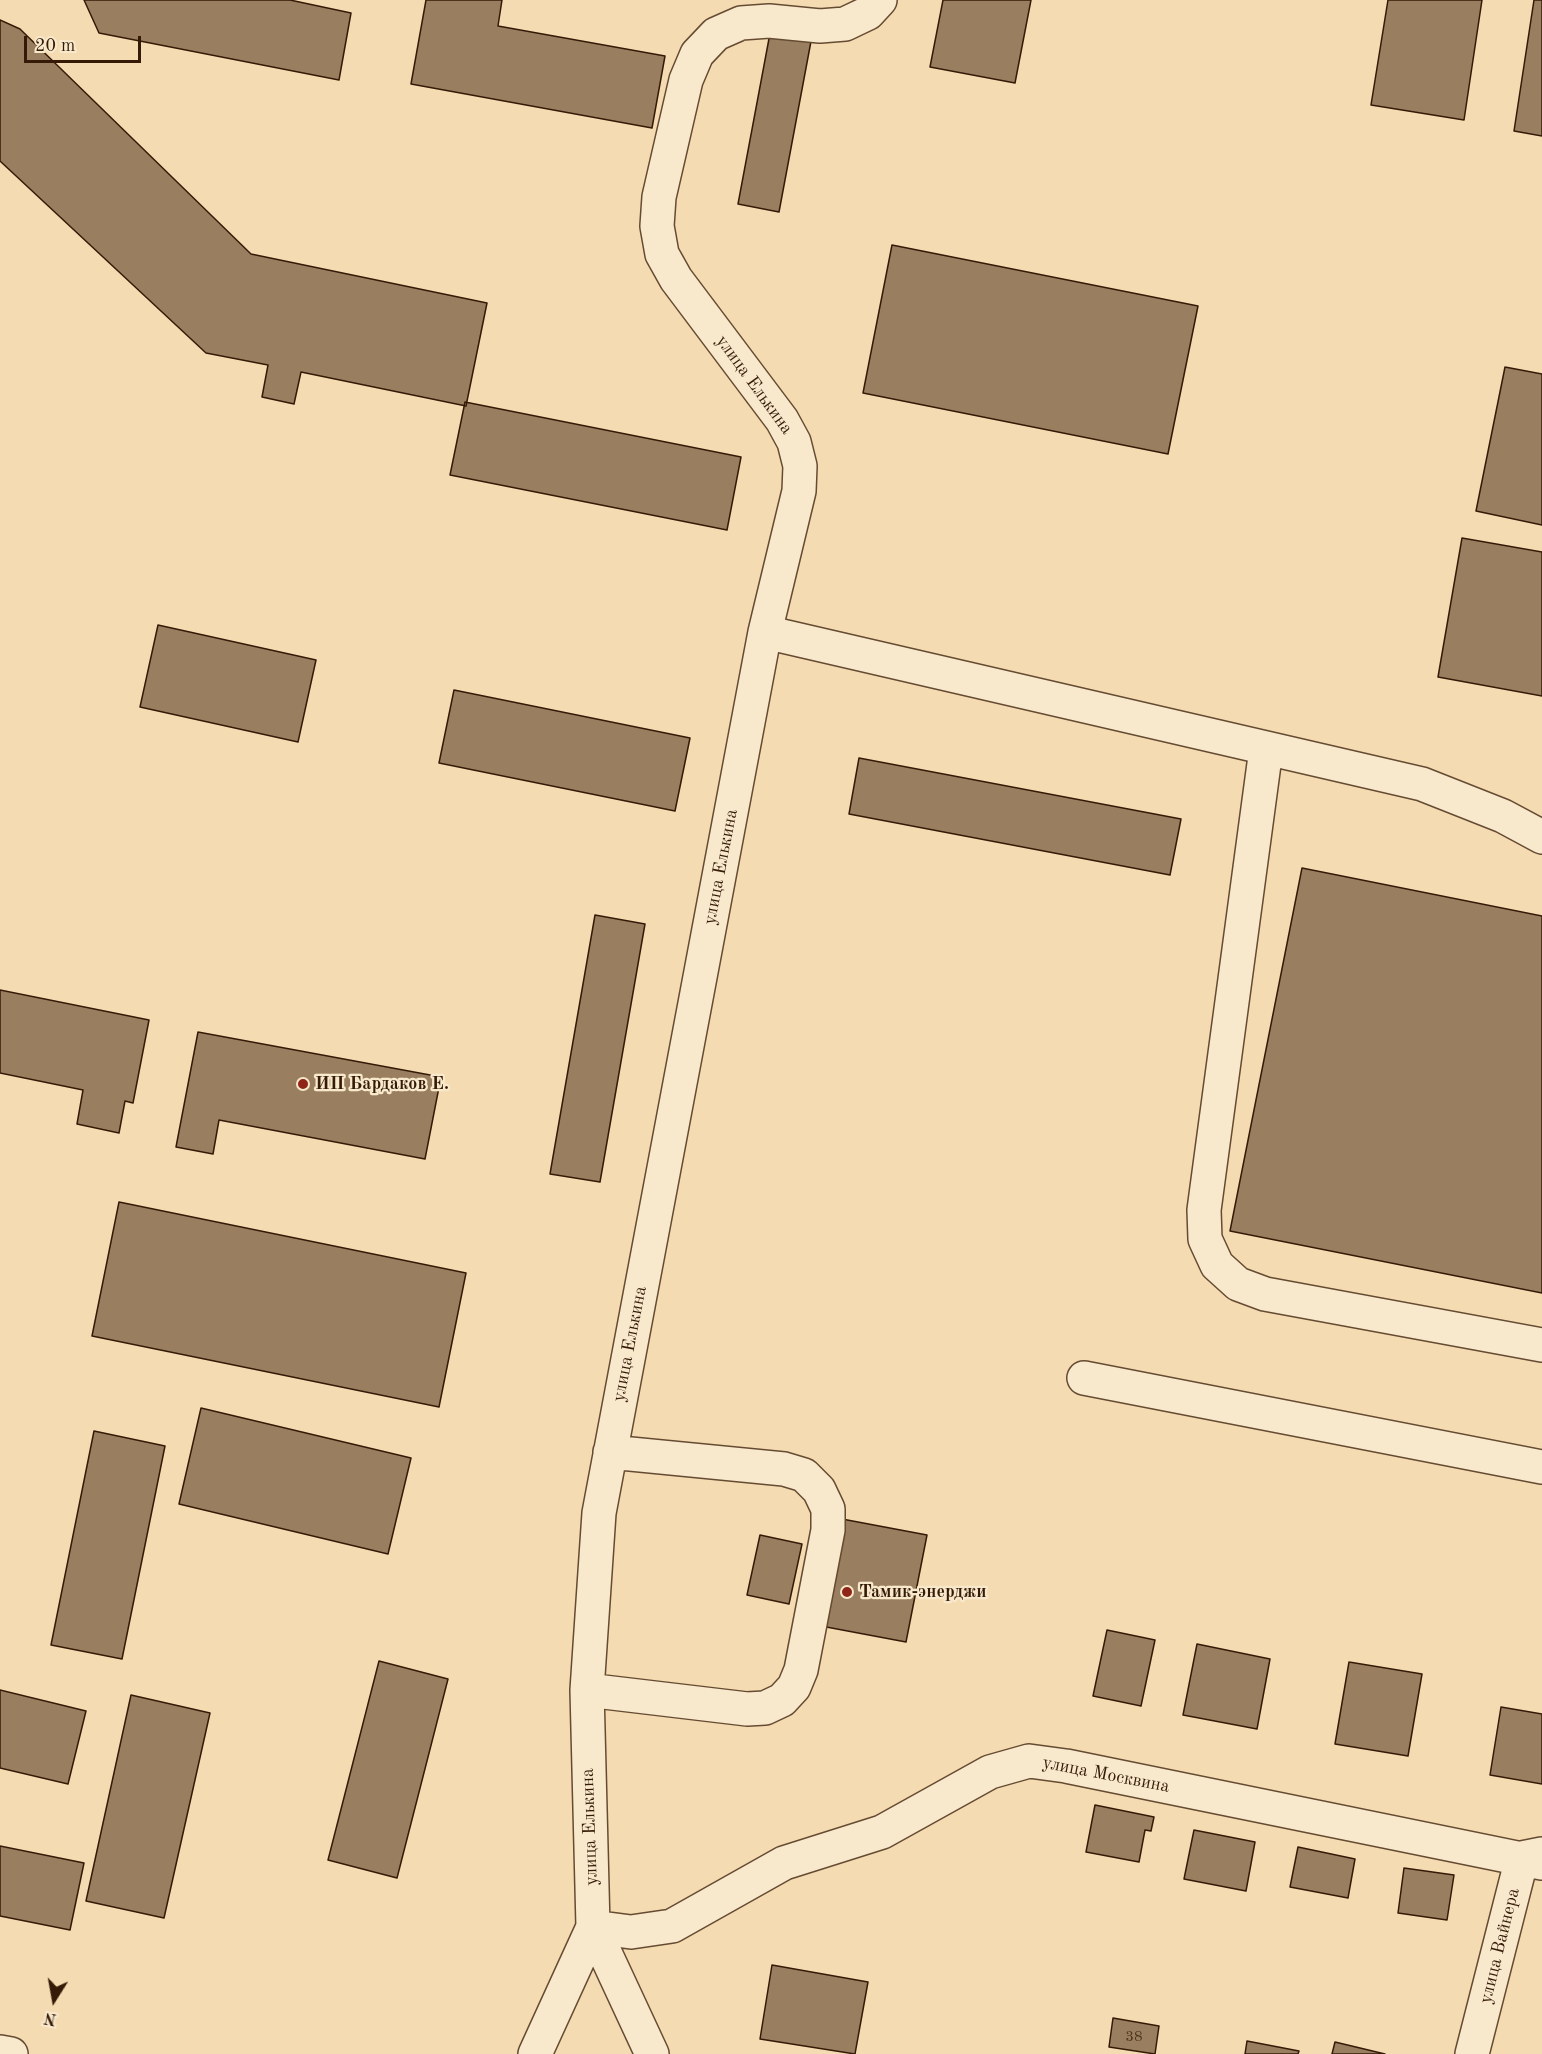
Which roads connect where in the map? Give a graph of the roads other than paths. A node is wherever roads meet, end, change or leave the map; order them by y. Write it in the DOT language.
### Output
graph roads {
  1 [pos="880,0"];
  2 [pos="765,632"];
  3 [pos="1266,749"];
  4 [pos="1542,837"];
  5 [pos="1542,1345"];
  6 [pos="1084,1378"];
  7 [pos="610,1452"];
  8 [pos="1542,1467"];
  9 [pos="586,1690"];
  10 [pos="1535,1858"];
  11 [pos="593,1927"];
  12 [pos="0,2052"];
  13 [pos="11,2054"];
  14 [pos="536,2054"];
  15 [pos="652,2054"];
  16 [pos="1472,2054"];
  1 -- 2 [label="street, улица Елькина"];
  2 -- 3 [label="street"];
  2 -- 7 [label="street, улица Елькина"];
  3 -- 4 [label="street"];
  3 -- 5 [label="street"];
  6 -- 8 [label="street"];
  7 -- 9 [label="street, улица Елькина"];
  7 -- 9 [label="street"];
  9 -- 11 [label="street, улица Елькина"];
  10 -- 11 [label="street, улица Москвина"];
  10 -- 16 [label="street, улица Вайнера"];
  11 -- 14 [label="street, улица Елькина"];
  11 -- 15 [label="street, улица Елькина"];
  12 -- 13 [label="street"];
}
